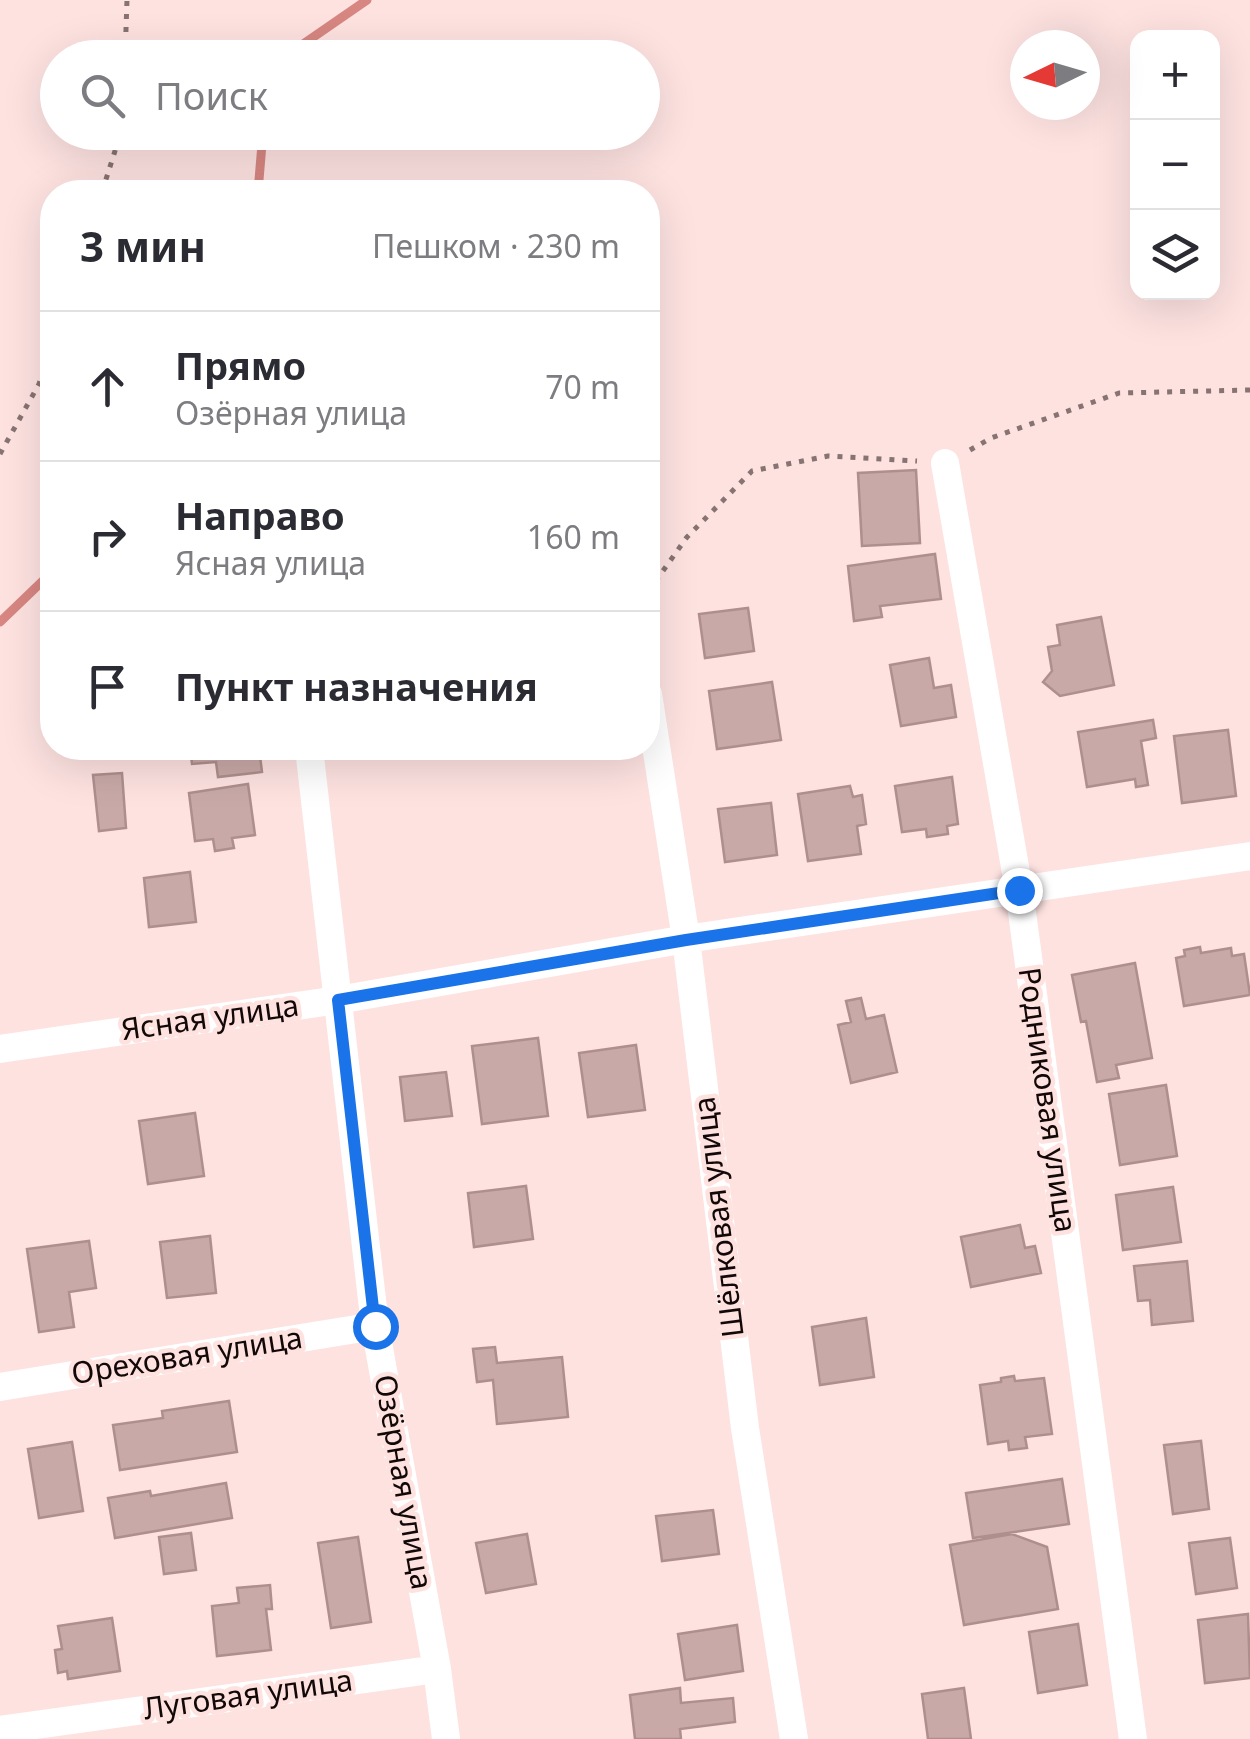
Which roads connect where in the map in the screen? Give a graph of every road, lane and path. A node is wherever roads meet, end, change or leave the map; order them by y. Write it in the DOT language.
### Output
graph roads {
  1 [pos="127,0"];
  2 [pos="125,40"];
  3 [pos="115,150"];
  4 [pos="106,180"];
  5 [pos="40,381"];
  6 [pos="1250,390"];
  7 [pos="0,454"];
  8 [pos="945,463"];
  9 [pos="660,574"];
  10 [pos="310,760"];
  11 [pos="658,760"];
  12 [pos="1250,856"];
  13 [pos="1019,890"];
  14 [pos="686,940"];
  15 [pos="338,1000"];
  16 [pos="0,1048"];
  17 [pos="375,1326"];
  18 [pos="0,1387"];
  19 [pos="437,1668"];
  20 [pos="0,1730"];
  21 [pos="446,1739"];
  22 [pos="794,1739"];
  23 [pos="1133,1739"];
  1 -- 2 [label="path"];
  3 -- 4 [label="path"];
  5 -- 7 [label="path"];
  6 -- 8 [label="path"];
  8 -- 9 [label="path"];
  8 -- 13 [label="street, Родниковая улица"];
  10 -- 15 [label="street, Озёрная улица"];
  11 -- 14 [label="street, Шёлковая улица"];
  12 -- 13 [label="street, Ясная улица"];
  13 -- 14 [label="street, Ясная улица"];
  13 -- 23 [label="street, Родниковая улица"];
  14 -- 15 [label="street, Ясная улица"];
  14 -- 22 [label="street, Шёлковая улица"];
  15 -- 16 [label="street, Ясная улица"];
  15 -- 17 [label="street, Озёрная улица"];
  17 -- 18 [label="street, Ореховая улица"];
  17 -- 19 [label="street, Озёрная улица"];
  19 -- 20 [label="street, Луговая улица"];
  19 -- 21 [label="street, Озёрная улица"];
}
